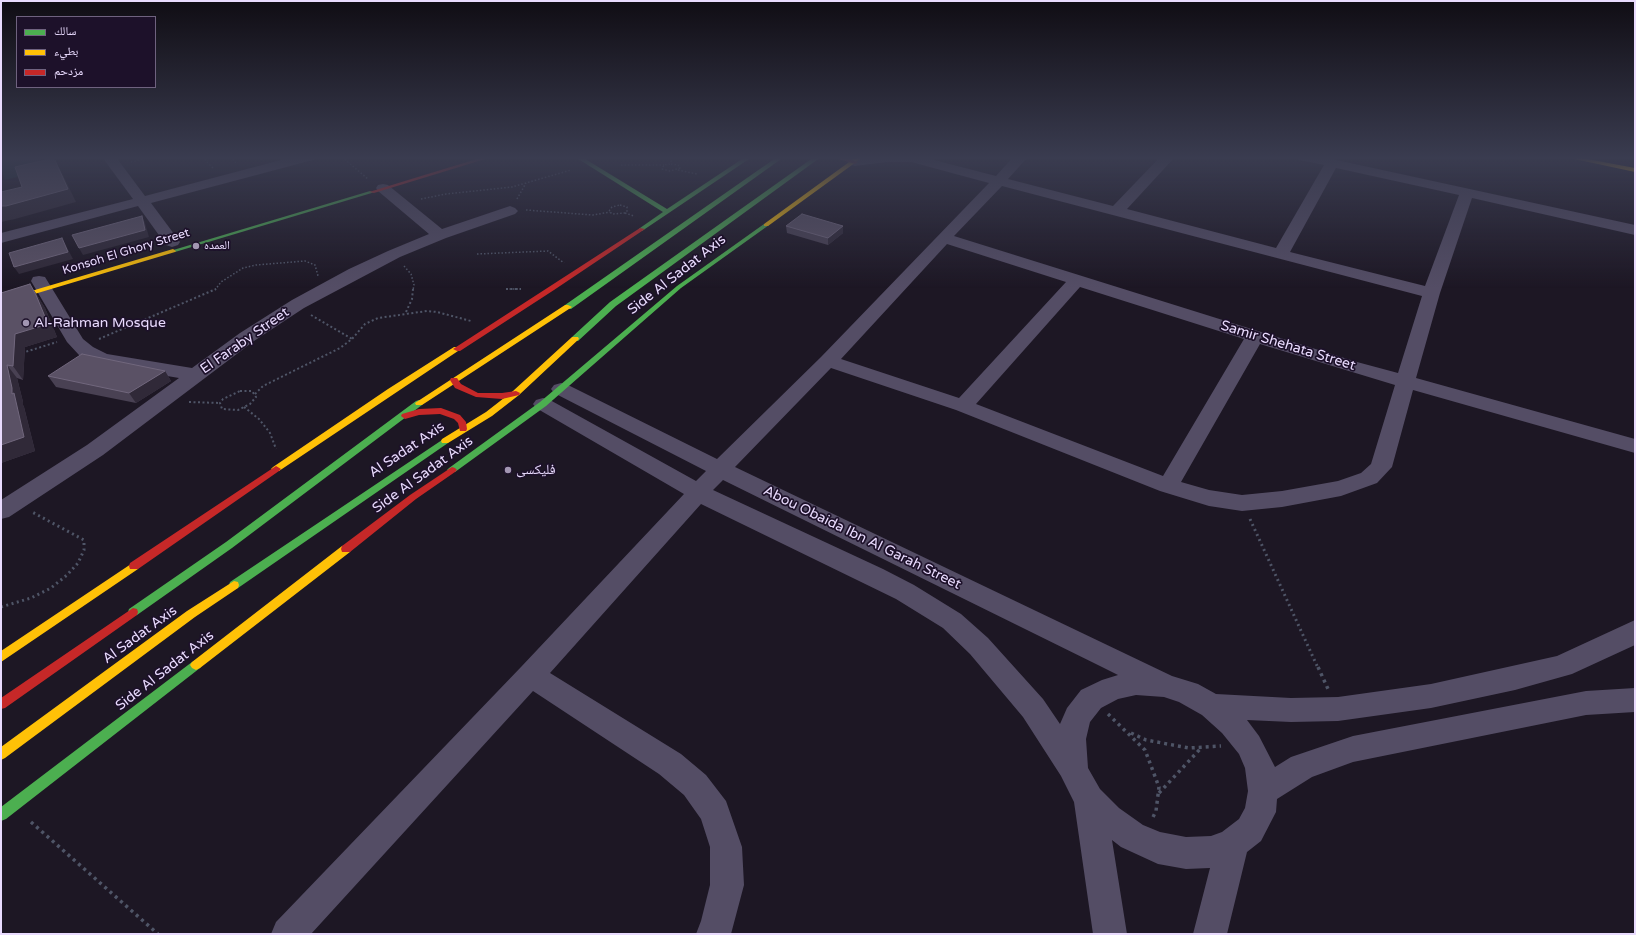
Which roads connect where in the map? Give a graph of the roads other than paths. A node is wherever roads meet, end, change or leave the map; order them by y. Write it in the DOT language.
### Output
graph roads {
  1 [pos="141,201"];
  2 [pos="324,201"];
  3 [pos="327,201"];
  4 [pos="398,201"];
  5 [pos="649,201"];
  6 [pos="678,201"];
  7 [pos="719,201"];
  8 [pos="757,201"];
  9 [pos="800,201"];
  10 [pos="979,201"];
  11 [pos="1078,201"];
  12 [pos="1127,201"];
  13 [pos="1311,201"];
  14 [pos="1464,201"];
  15 [pos="1502,201"];
  16 [pos="510,211"];
  17 [pos="1117,211"];
  18 [pos="667,212"];
  19 [pos="1635,230"];
  20 [pos="440,235"];
  21 [pos="1,238"];
  22 [pos="943,238"];
  23 [pos="172,242"];
  24 [pos="1281,254"];
  25 [pos="69,272"];
  26 [pos="1077,280"];
  27 [pos="40,283"];
  28 [pos="1431,293"];
  29 [pos="1,302"];
  30 [pos="1255,336"];
  31 [pos="828,360"];
  32 [pos="196,375"];
  33 [pos="454,380"];
  34 [pos="1406,381"];
  35 [pos="516,393"];
  36 [pos="552,397"];
  37 [pos="963,406"];
  38 [pos="398,420"];
  39 [pos="463,429"];
  40 [pos="1635,446"];
  41 [pos="720,469"];
  42 [pos="1168,486"];
  43 [pos="699,493"];
  44 [pos="8,507"];
  45 [pos="1635,631"];
  46 [pos="1,657"];
  47 [pos="531,675"];
  48 [pos="1164,685"];
  49 [pos="1635,700"];
  50 [pos="1,704"];
  51 [pos="1212,706"];
  52 [pos="1,754"];
  53 [pos="1073,768"];
  54 [pos="1263,791"];
  55 [pos="1089,799"];
  56 [pos="1,815"];
  57 [pos="1234,843"];
  58 [pos="288,934"];
  59 [pos="713,934"];
  60 [pos="1110,934"];
  61 [pos="1210,934"];
  1 -- 21 [label="street"];
  1 -- 23 [label="street"];
  2 -- 23 [label="street, Konsoh El Ghory Street"];
  3 -- 27 [label="street, Konsoh El Ghory Street"];
  4 -- 20 [label="street"];
  5 -- 18 [label="street"];
  6 -- 18 [label="street"];
  7 -- 33 [label="street, Al Sadat Axis"];
  8 -- 35 [label="street, Al Sadat Axis"];
  9 -- 36 [label="street, Side Al Sadat Axis"];
  10 -- 22 [label="street"];
  11 -- 17 [label="street"];
  12 -- 17 [label="street"];
  13 -- 24 [label="street"];
  14 -- 28 [label="street"];
  15 -- 19 [label="street"];
  16 -- 20 [label="street, El Faraby Street"];
  17 -- 24 [label="street"];
  18 -- 46 [label="street"];
  20 -- 32 [label="street, El Faraby Street"];
  22 -- 26 [label="street, Samir Shehata Street"];
  22 -- 31 [label="street"];
  23 -- 25 [label="street, Konsoh El Ghory Street"];
  24 -- 28 [label="street"];
  26 -- 30 [label="street, Samir Shehata Street"];
  26 -- 37 [label="street"];
  27 -- 29 [label="street, Konsoh El Ghory Street"];
  27 -- 32 [label="street"];
  28 -- 34 [label="street"];
  30 -- 34 [label="street, Samir Shehata Street"];
  30 -- 42 [label="street"];
  31 -- 37 [label="street"];
  31 -- 41 [label="street"];
  32 -- 44 [label="street, El Faraby Street"];
  33 -- 35 [label="street"];
  33 -- 38 [label="street, Al Sadat Axis"];
  34 -- 40 [label="street, Samir Shehata Street"];
  34 -- 42 [label="street"];
  35 -- 39 [label="street, Al Sadat Axis"];
  36 -- 41 [label="street, Abou Obaida Ibn Al Garah Street"];
  36 -- 43 [label="street, Abou Obaida Ibn Al Garah Street"];
  36 -- 56 [label="street, Side Al Sadat Axis"];
  37 -- 42 [label="street"];
  38 -- 39 [label="street"];
  38 -- 50 [label="street, Al Sadat Axis"];
  39 -- 52 [label="street, Al Sadat Axis"];
  41 -- 43 [label="street"];
  41 -- 48 [label="street, Abou Obaida Ibn Al Garah Street"];
  43 -- 47 [label="street"];
  43 -- 53 [label="street, Abou Obaida Ibn Al Garah Street"];
  45 -- 51 [label="street"];
  47 -- 58 [label="street"];
  47 -- 59 [label="street"];
  48 -- 51 [label="street"];
  48 -- 53 [label="street"];
  49 -- 54 [label="street"];
  51 -- 54 [label="street"];
  53 -- 55 [label="street"];
  54 -- 57 [label="street"];
  55 -- 57 [label="street"];
  55 -- 60 [label="street"];
  57 -- 61 [label="street"];
}
